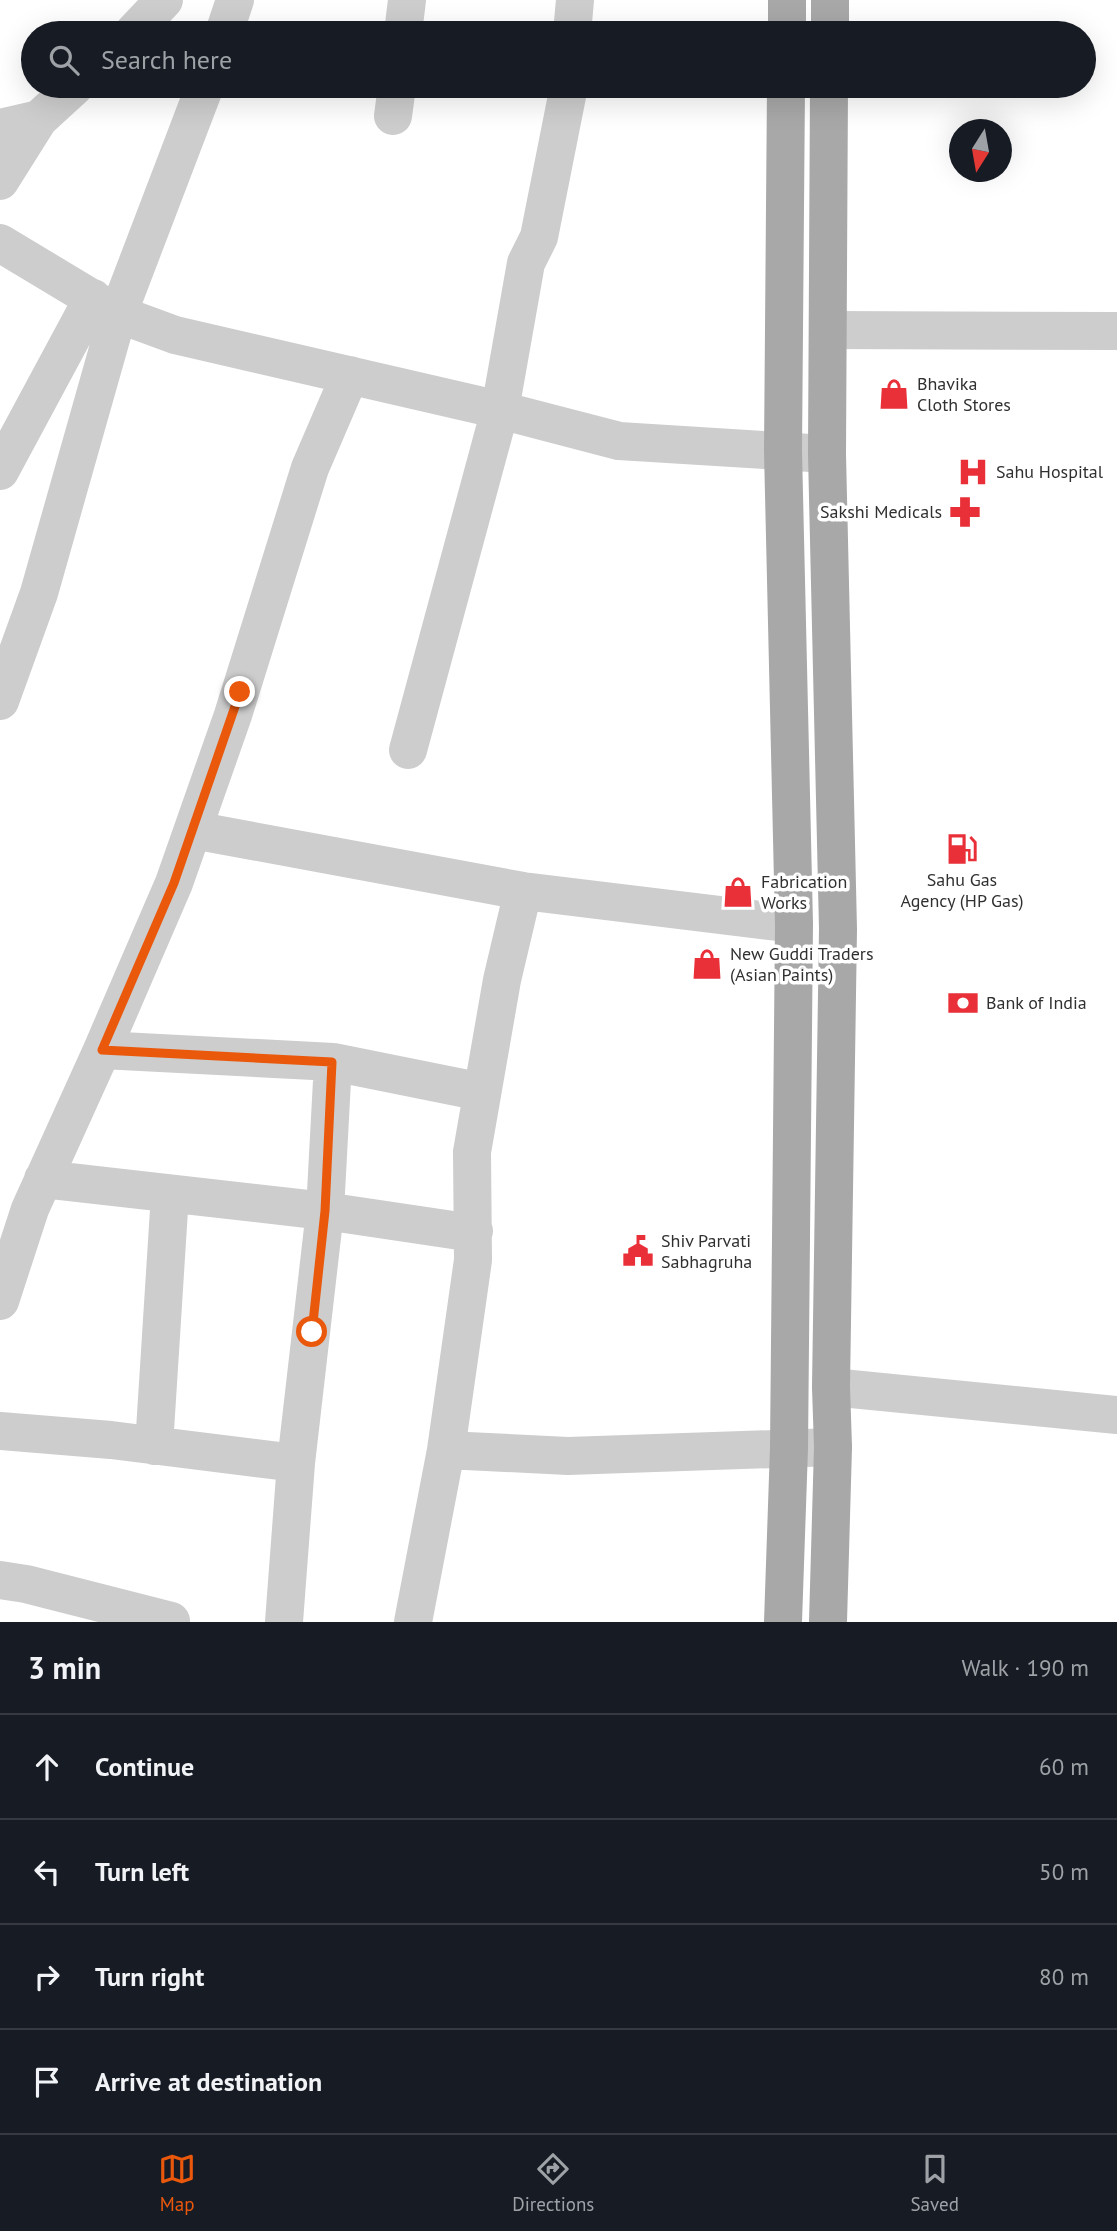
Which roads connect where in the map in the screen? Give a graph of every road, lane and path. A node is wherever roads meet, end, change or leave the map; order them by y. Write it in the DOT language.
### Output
graph roads {
  1 [pos="164,0"];
  2 [pos="235,0"];
  3 [pos="407,0"];
  4 [pos="575,0"];
  5 [pos="787,0"];
  6 [pos="830,0"];
  7 [pos="147,21"];
  8 [pos="228,21"];
  9 [pos="404,21"];
  10 [pos="573,21"];
  11 [pos="787,21"];
  12 [pos="830,21"];
  13 [pos="62,98"];
  14 [pos="200,98"];
  15 [pos="567,98"];
  16 [pos="786,98"];
  17 [pos="830,98"];
  18 [pos="39,119"];
  19 [pos="0,128"];
  20 [pos="0,181"];
  21 [pos="0,243"];
  22 [pos="106,306"];
  23 [pos="828,330"];
  24 [pos="1117,331"];
  25 [pos="350,375"];
  26 [pos="97,390"];
  27 [pos="500,410"];
  28 [pos="32,415"];
  29 [pos="783,451"];
  30 [pos="827,454"];
  31 [pos="0,471"];
  32 [pos="0,701"];
  33 [pos="408,750"];
  34 [pos="193,830"];
  35 [pos="523,891"];
  36 [pos="794,924"];
  37 [pos="102,1050"];
  38 [pos="332,1062"];
  39 [pos="482,1092"];
  40 [pos="43,1179"];
  41 [pos="170,1194"];
  42 [pos="325,1211"];
  43 [pos="474,1232"];
  44 [pos="0,1301"];
  45 [pos="831,1387"];
  46 [pos="1117,1415"];
  47 [pos="0,1431"];
  48 [pos="154,1446"];
  49 [pos="833,1447"];
  50 [pos="789,1448"];
  51 [pos="446,1450"];
  52 [pos="296,1463"];
  53 [pos="0,1580"];
  54 [pos="176,1622"];
  55 [pos="285,1622"];
  56 [pos="413,1622"];
  57 [pos="783,1622"];
  58 [pos="828,1622"];
  1 -- 7 [label="street"];
  2 -- 8 [label="street"];
  3 -- 9 [label="street"];
  4 -- 10 [label="street"];
  5 -- 11 [label="main road"];
  6 -- 12 [label="main road"];
  13 -- 18 [label="street"];
  14 -- 22 [label="street"];
  15 -- 27 [label="street"];
  16 -- 29 [label="main road"];
  17 -- 23 [label="main road"];
  18 -- 19 [label="street"];
  18 -- 20 [label="street"];
  21 -- 22 [label="street"];
  22 -- 25 [label="street"];
  22 -- 26 [label="street"];
  22 -- 28 [label="street"];
  23 -- 24 [label="street"];
  23 -- 30 [label="main road"];
  25 -- 27 [label="street"];
  25 -- 34 [label="street"];
  26 -- 28 [label="street"];
  26 -- 32 [label="street"];
  27 -- 29 [label="street"];
  27 -- 33 [label="street"];
  28 -- 31 [label="street"];
  29 -- 30 [label="street"];
  29 -- 36 [label="main road"];
  30 -- 45 [label="main road"];
  34 -- 35 [label="street"];
  34 -- 37 [label="street"];
  35 -- 36 [label="street"];
  35 -- 39 [label="street"];
  36 -- 50 [label="main road"];
  37 -- 38 [label="street"];
  37 -- 40 [label="street"];
  38 -- 39 [label="street"];
  38 -- 42 [label="street"];
  39 -- 43 [label="street"];
  40 -- 41 [label="street"];
  40 -- 44 [label="street"];
  41 -- 42 [label="street"];
  41 -- 48 [label="street"];
  42 -- 43 [label="street"];
  42 -- 52 [label="street"];
  43 -- 51 [label="street"];
  45 -- 46 [label="street"];
  45 -- 49 [label="main road"];
  47 -- 48 [label="street"];
  48 -- 52 [label="street"];
  49 -- 50 [label="street"];
  49 -- 58 [label="main road"];
  50 -- 51 [label="street"];
  50 -- 57 [label="main road"];
  51 -- 56 [label="street"];
  52 -- 55 [label="street"];
  53 -- 54 [label="street"];
}
